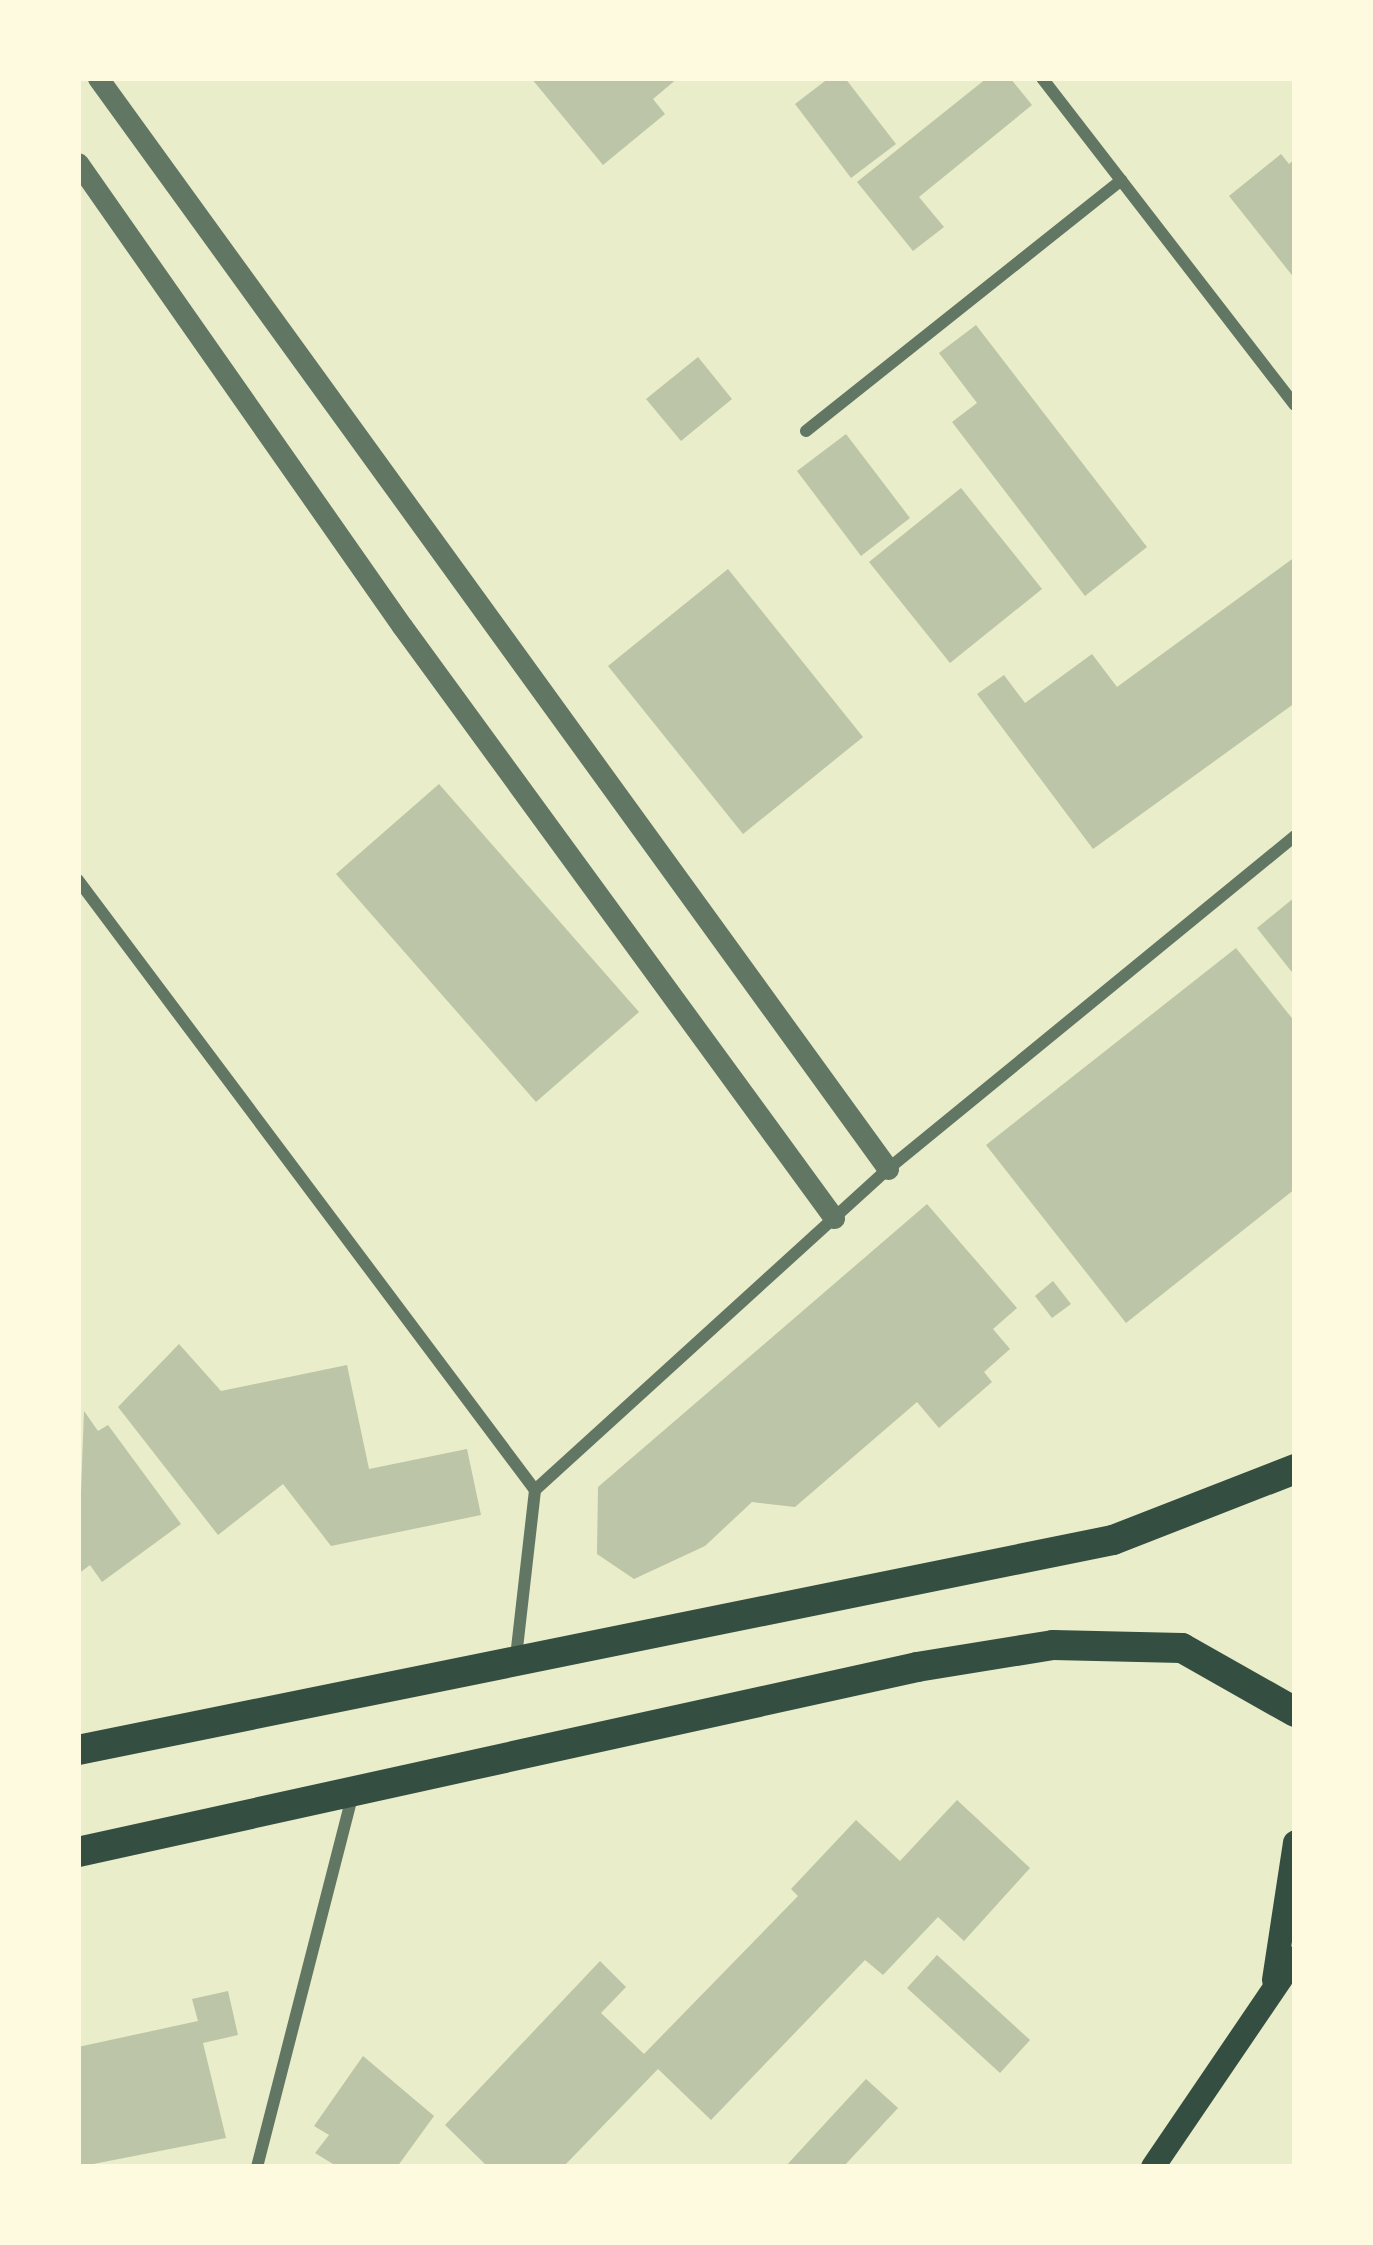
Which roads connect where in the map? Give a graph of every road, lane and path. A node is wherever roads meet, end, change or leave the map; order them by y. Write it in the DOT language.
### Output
graph roads {
  1 [pos="98,78"];
  2 [pos="1042,78"];
  3 [pos="78,163"];
  4 [pos="1121,180"];
  5 [pos="1295,405"];
  6 [pos="806,431"];
  7 [pos="1295,836"];
  8 [pos="78,880"];
  9 [pos="888,1169"];
  10 [pos="834,1218"];
  11 [pos="1295,1469"];
  12 [pos="535,1490"];
  13 [pos="516,1658"];
  14 [pos="1295,1712"];
  15 [pos="78,1750"];
  16 [pos="353,1791"];
  17 [pos="1295,1843"];
  18 [pos="78,1852"];
  19 [pos="1295,1958"];
  20 [pos="1274,1980"];
  21 [pos="256,2167"];
  22 [pos="1153,2167"];
  1 -- 9 [label="street"];
  2 -- 4 [label="street"];
  3 -- 10 [label="street"];
  4 -- 5 [label="street"];
  4 -- 6 [label="street"];
  7 -- 9 [label="street"];
  8 -- 12 [label="street"];
  9 -- 10 [label="street"];
  10 -- 12 [label="street"];
  11 -- 13 [label="main road"];
  12 -- 13 [label="street"];
  13 -- 15 [label="main road"];
  14 -- 16 [label="main road"];
  16 -- 18 [label="main road"];
  16 -- 21 [label="street"];
  17 -- 20 [label="main road"];
  19 -- 20 [label="main road"];
  20 -- 22 [label="main road"];
}
